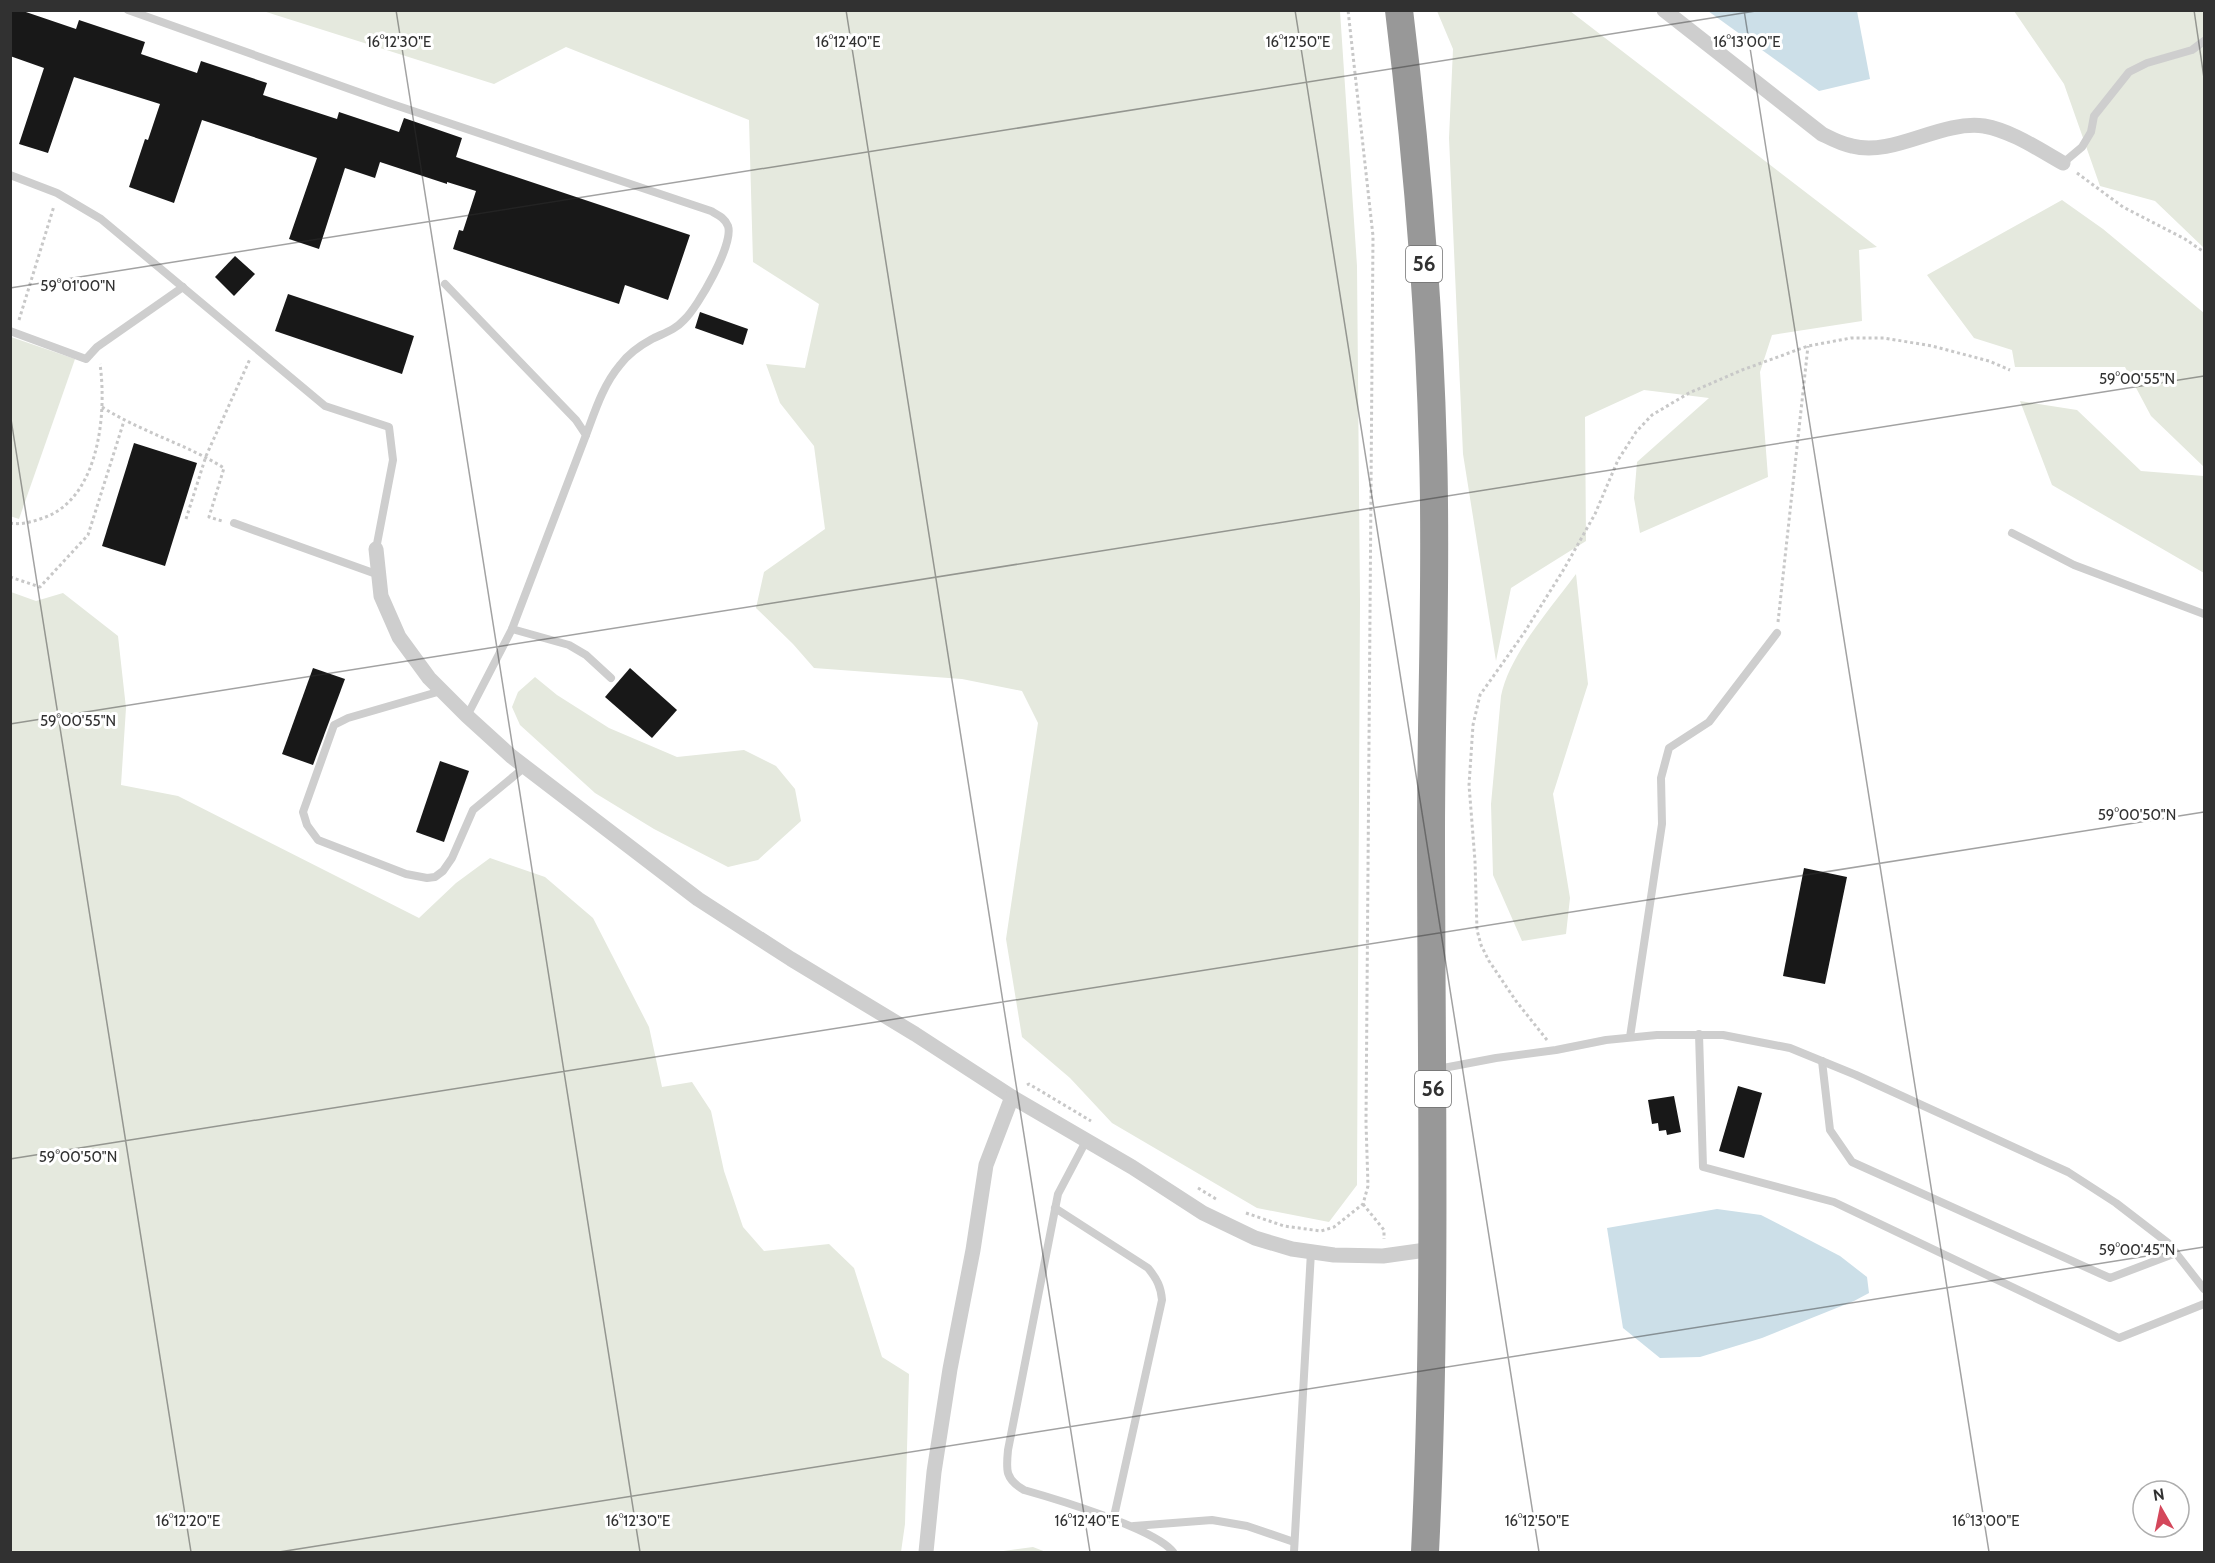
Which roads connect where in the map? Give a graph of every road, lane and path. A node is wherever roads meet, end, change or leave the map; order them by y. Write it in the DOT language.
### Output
graph roads {
  1 [pos="128,10"];
  2 [pos="1348,10"];
  3 [pos="1399,10"];
  4 [pos="1664,10"];
  5 [pos="2205,41"];
  6 [pos="2063,164"];
  7 [pos="10,176"];
  8 [pos="57,193"];
  9 [pos="2205,252"];
  10 [pos="444,284"];
  11 [pos="183,287"];
  12 [pos="13,332"];
  13 [pos="1808,346"];
  14 [pos="97,347"];
  15 [pos="255,348"];
  16 [pos="2010,370"];
  17 [pos="102,407"];
  18 [pos="124,421"];
  19 [pos="586,435"];
  20 [pos="206,456"];
  21 [pos="186,519"];
  22 [pos="10,524"];
  23 [pos="234,524"];
  24 [pos="2012,534"];
  25 [pos="376,549"];
  26 [pos="379,575"];
  27 [pos="10,577"];
  28 [pos="2205,614"];
  29 [pos="512,629"];
  30 [pos="1777,633"];
  31 [pos="611,678"];
  32 [pos="441,691"];
  33 [pos="467,717"];
  34 [pos="525,767"];
  35 [pos="1700,1034"];
  36 [pos="1630,1037"];
  37 [pos="1556,1050"];
  38 [pos="1822,1061"];
  39 [pos="1433,1070"];
  40 [pos="1012,1097"];
  41 [pos="1092,1122"];
  42 [pos="1086,1141"];
  43 [pos="1191,1184"];
  44 [pos="1221,1202"];
  45 [pos="1363,1204"];
  46 [pos="1055,1208"];
  47 [pos="1242,1212"];
  48 [pos="1433,1249"];
  49 [pos="1311,1252"];
  50 [pos="2176,1253"];
  51 [pos="1383,1256"];
  52 [pos="2205,1289"];
  53 [pos="2205,1304"];
  54 [pos="1113,1521"];
  55 [pos="1130,1527"];
  56 [pos="1294,1542"];
  57 [pos="926,1552"];
  58 [pos="1173,1552"];
  59 [pos="1294,1552"];
  60 [pos="1425,1552"];
  1 -- 19 [label="lane"];
  2 -- 45 [label="path"];
  3 -- 39 [label="highway, 56"];
  4 -- 6 [label="street"];
  5 -- 6 [label="lane"];
  6 -- 9 [label="path"];
  7 -- 8 [label="lane"];
  8 -- 11 [label="lane"];
  8 -- 12 [label="path"];
  10 -- 19 [label="lane"];
  11 -- 14 [label="lane"];
  11 -- 15 [label="lane"];
  12 -- 14 [label="lane"];
  13 -- 16 [label="path"];
  13 -- 30 [label="path"];
  13 -- 37 [label="path"];
  14 -- 17 [label="path"];
  15 -- 20 [label="path"];
  15 -- 25 [label="lane"];
  17 -- 18 [label="path"];
  17 -- 22 [label="path"];
  18 -- 20 [label="path"];
  18 -- 27 [label="path"];
  19 -- 29 [label="lane"];
  20 -- 21 [label="path"];
  20 -- 23 [label="path"];
  23 -- 26 [label="lane"];
  24 -- 28 [label="lane"];
  25 -- 26 [label="street"];
  26 -- 32 [label="street"];
  29 -- 31 [label="lane"];
  29 -- 33 [label="lane"];
  30 -- 36 [label="lane"];
  32 -- 33 [label="street"];
  32 -- 34 [label="lane"];
  33 -- 34 [label="street"];
  34 -- 40 [label="street"];
  35 -- 36 [label="lane"];
  35 -- 38 [label="lane"];
  35 -- 53 [label="lane"];
  36 -- 37 [label="lane"];
  37 -- 39 [label="lane"];
  38 -- 50 [label="lane"];
  38 -- 50 [label="lane"];
  39 -- 48 [label="highway, 56"];
  40 -- 41 [label="path"];
  40 -- 42 [label="street"];
  40 -- 57 [label="street"];
  42 -- 46 [label="lane"];
  42 -- 49 [label="street"];
  43 -- 44 [label="path"];
  45 -- 47 [label="path"];
  45 -- 51 [label="path"];
  46 -- 54 [label="lane"];
  46 -- 54 [label="lane"];
  48 -- 51 [label="street"];
  48 -- 60 [label="highway, 56"];
  49 -- 51 [label="street"];
  49 -- 56 [label="lane"];
  50 -- 52 [label="lane"];
  54 -- 55 [label="lane"];
  55 -- 56 [label="lane"];
  55 -- 58 [label="lane"];
  56 -- 59 [label="lane"];
}
